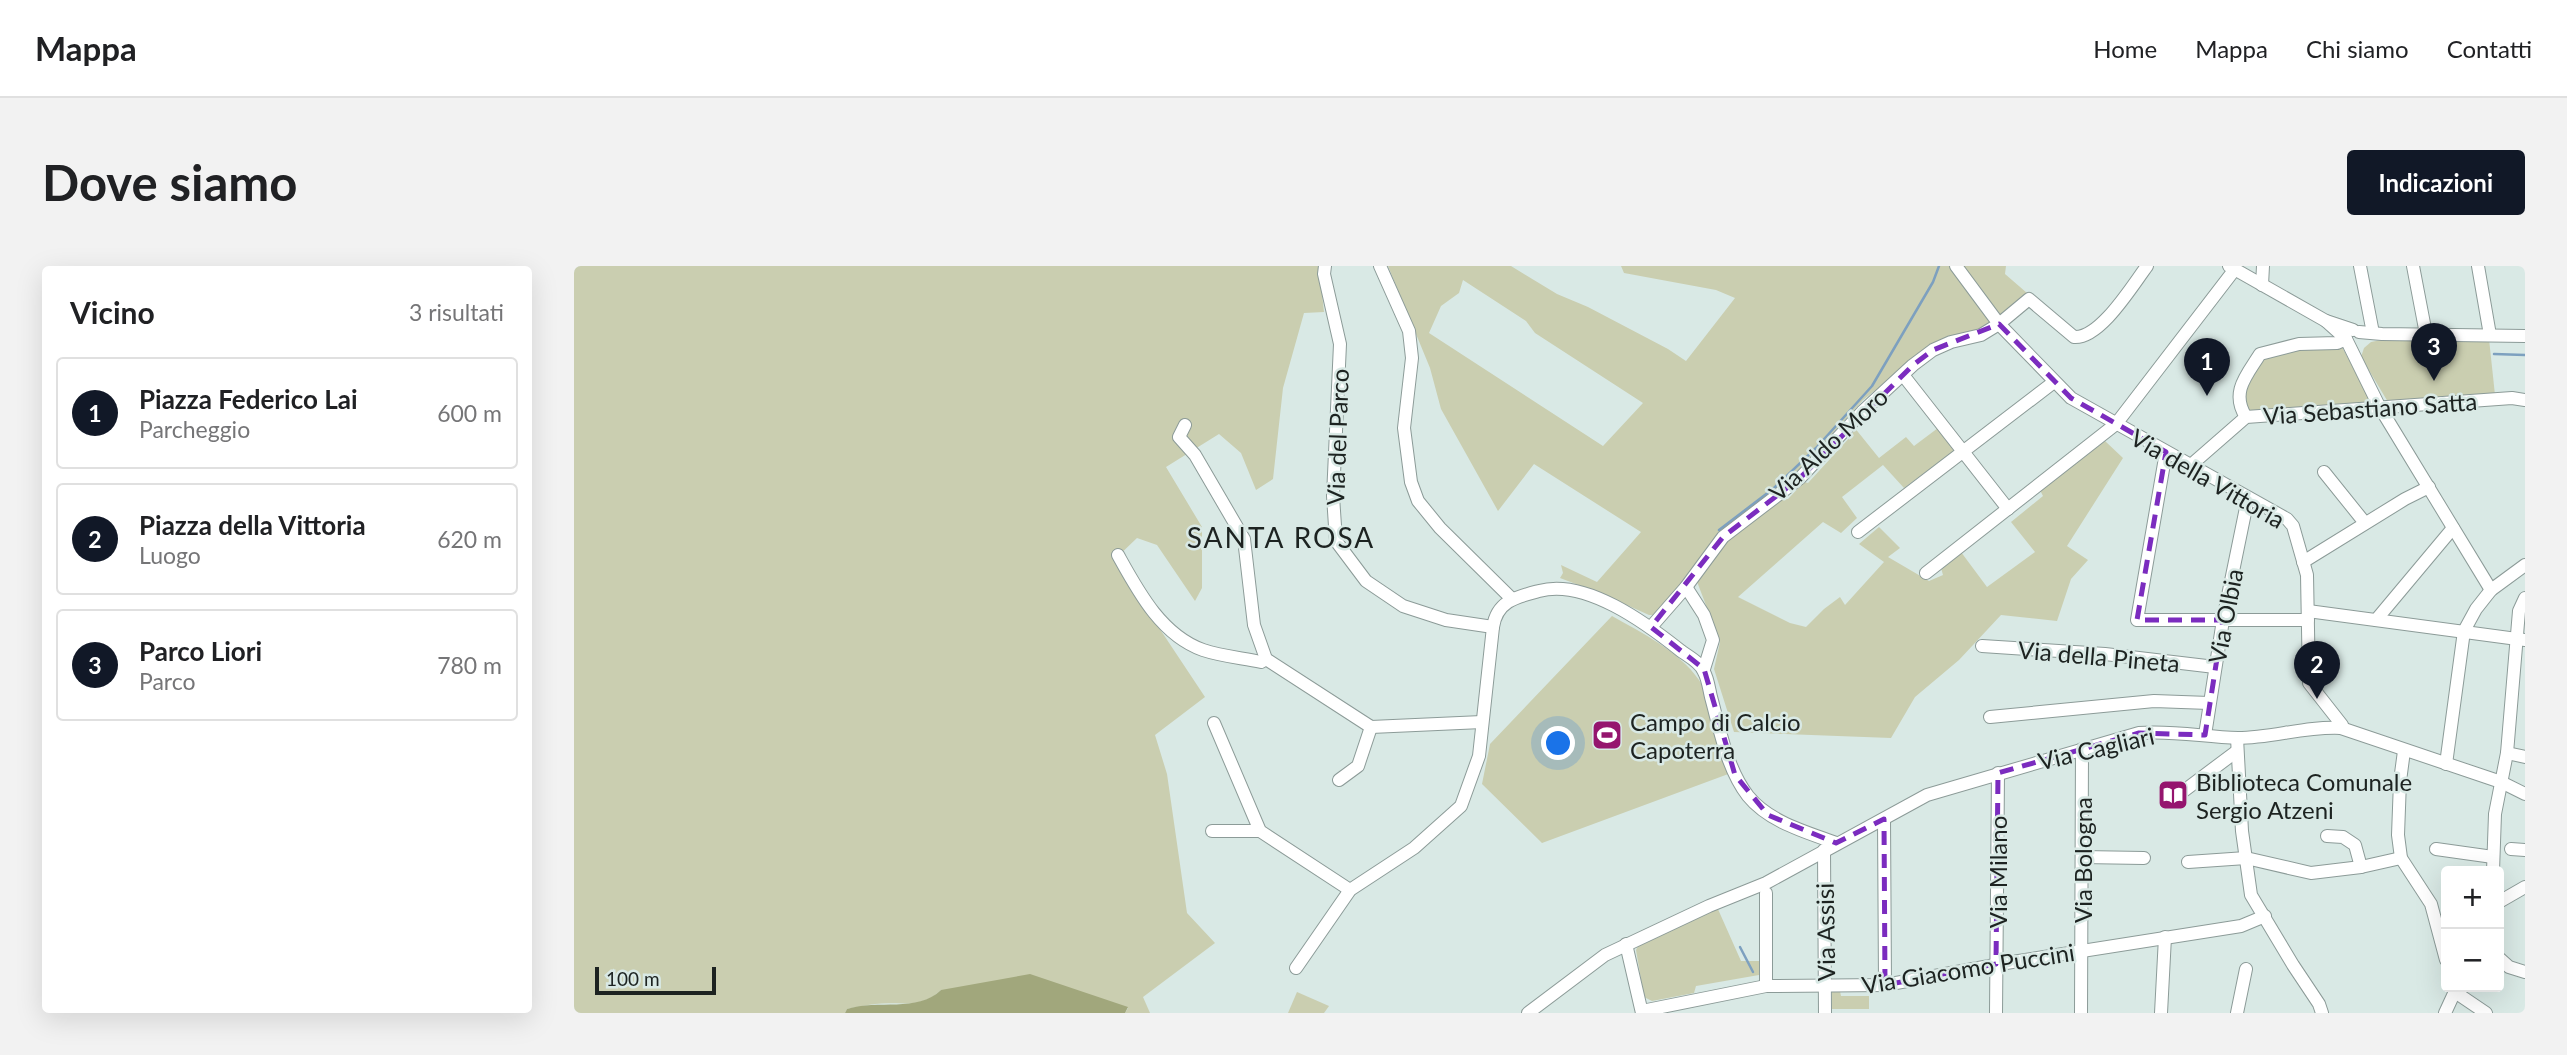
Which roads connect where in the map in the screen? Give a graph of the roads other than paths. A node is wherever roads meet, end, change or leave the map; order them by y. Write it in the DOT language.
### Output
graph roads {
  1 [pos="1380,266"];
  2 [pos="1956,266"];
  3 [pos="2147,266"];
  4 [pos="2263,266"];
  5 [pos="2360,266"];
  6 [pos="2413,266"];
  7 [pos="2478,266"];
  8 [pos="2232,268"];
  9 [pos="1324,270"];
  10 [pos="2262,285"];
  11 [pos="1999,324"];
  12 [pos="2378,334"];
  13 [pos="2426,334"];
  14 [pos="2490,335"];
  15 [pos="2525,336"];
  16 [pos="2353,338"];
  17 [pos="1903,375"];
  18 [pos="2054,382"];
  19 [pos="2525,400"];
  20 [pos="2379,406"];
  21 [pos="2246,417"];
  22 [pos="2116,424"];
  23 [pos="1185,425"];
  24 [pos="1963,450"];
  25 [pos="2165,452"];
  26 [pos="2191,465"];
  27 [pos="2324,472"];
  28 [pos="2429,487"];
  29 [pos="2248,498"];
  30 [pos="2008,509"];
  31 [pos="2365,523"];
  32 [pos="2453,528"];
  33 [pos="1858,532"];
  34 [pos="1118,555"];
  35 [pos="2303,562"];
  36 [pos="2525,565"];
  37 [pos="1926,573"];
  38 [pos="1686,587"];
  39 [pos="2491,590"];
  40 [pos="2525,598"];
  41 [pos="1512,599"];
  42 [pos="2308,616"];
  43 [pos="2223,620"];
  44 [pos="2376,620"];
  45 [pos="1493,627"];
  46 [pos="1651,627"];
  47 [pos="2464,631"];
  48 [pos="2521,640"];
  49 [pos="1983,646"];
  50 [pos="1266,659"];
  51 [pos="2215,667"];
  52 [pos="1704,669"];
  53 [pos="2209,703"];
  54 [pos="1990,717"];
  55 [pos="1482,722"];
  56 [pos="1213,723"];
  57 [pos="1371,727"];
  58 [pos="2341,728"];
  59 [pos="2204,735"];
  60 [pos="2237,738"];
  61 [pos="2082,749"];
  62 [pos="2237,751"];
  63 [pos="2404,751"];
  64 [pos="2507,753"];
  65 [pos="2525,757"];
  66 [pos="2445,764"];
  67 [pos="1998,773"];
  68 [pos="1339,780"];
  69 [pos="2501,782"];
  70 [pos="2181,793"];
  71 [pos="2525,794"];
  72 [pos="1884,819"];
  73 [pos="1212,831"];
  74 [pos="1260,831"];
  75 [pos="2328,836"];
  76 [pos="1836,843"];
  77 [pos="2436,849"];
  78 [pos="2511,849"];
  79 [pos="1824,850"];
  80 [pos="2525,850"];
  81 [pos="2082,857"];
  82 [pos="2493,857"];
  83 [pos="2144,858"];
  84 [pos="2246,858"];
  85 [pos="2401,858"];
  86 [pos="2188,862"];
  87 [pos="2493,866"];
  88 [pos="2361,867"];
  89 [pos="2525,887"];
  90 [pos="1766,888"];
  91 [pos="1350,890"];
  92 [pos="2255,899"];
  93 [pos="2504,899"];
  94 [pos="2265,916"];
  95 [pos="2251,922"];
  96 [pos="2165,937"];
  97 [pos="2441,941"];
  98 [pos="1626,944"];
  99 [pos="2081,951"];
  100 [pos="2504,962"];
  101 [pos="1996,964"];
  102 [pos="1296,968"];
  103 [pos="2246,969"];
  104 [pos="2525,972"];
  105 [pos="1885,985"];
  106 [pos="1766,986"];
  107 [pos="1825,986"];
  108 [pos="2453,992"];
  109 [pos="2460,992"];
  110 [pos="1642,1012"];
  111 [pos="1528,1013"];
  112 [pos="1825,1013"];
  113 [pos="1996,1013"];
  114 [pos="2081,1013"];
  115 [pos="2161,1013"];
  116 [pos="2237,1013"];
  117 [pos="2322,1013"];
  118 [pos="2445,1013"];
  119 [pos="2486,1013"];
  1 -- 41 [label="street"];
  2 -- 11 [label="street, Via della Vittoria"];
  3 -- 11 [label="street, Via Aldo Moro"];
  4 -- 10 [label="street"];
  5 -- 12 [label="street"];
  6 -- 13 [label="street"];
  7 -- 14 [label="street"];
  8 -- 10 [label="street"];
  8 -- 22 [label="street"];
  9 -- 45 [label="street, Via del Parco"];
  10 -- 16 [label="street"];
  11 -- 17 [label="street, Via Aldo Moro"];
  11 -- 18 [label="street, Via della Vittoria"];
  12 -- 13 [label="street"];
  12 -- 16 [label="street"];
  13 -- 14 [label="street"];
  14 -- 15 [label="street"];
  16 -- 20 [label="street"];
  16 -- 21 [label="street"];
  17 -- 24 [label="street"];
  17 -- 38 [label="street, Via Aldo Moro"];
  18 -- 22 [label="street, Via della Vittoria"];
  18 -- 24 [label="street"];
  19 -- 20 [label="street, Via Sebastiano Satta"];
  20 -- 21 [label="street, Via Sebastiano Satta"];
  20 -- 28 [label="street"];
  21 -- 26 [label="street, Via Sebastiano Satta"];
  22 -- 25 [label="street, Via della Vittoria"];
  22 -- 30 [label="street"];
  23 -- 50 [label="street"];
  24 -- 30 [label="street"];
  24 -- 33 [label="street"];
  25 -- 26 [label="street, Via della Vittoria"];
  25 -- 43 [label="street"];
  26 -- 29 [label="street, Via della Vittoria"];
  27 -- 31 [label="street"];
  28 -- 31 [label="street"];
  28 -- 32 [label="street"];
  29 -- 35 [label="street, Via della Vittoria"];
  29 -- 43 [label="street, Via Olbia"];
  30 -- 37 [label="street"];
  31 -- 35 [label="street"];
  32 -- 39 [label="street"];
  32 -- 44 [label="street"];
  34 -- 50 [label="street"];
  35 -- 42 [label="street, Via della Vittoria"];
  36 -- 39 [label="street"];
  38 -- 46 [label="street, Via Aldo Moro"];
  38 -- 52 [label="street"];
  39 -- 47 [label="street"];
  40 -- 48 [label="street"];
  41 -- 45 [label="street"];
  41 -- 46 [label="street"];
  42 -- 43 [label="street"];
  42 -- 44 [label="street"];
  42 -- 58 [label="street, Via della Vittoria"];
  43 -- 51 [label="street, Via Olbia"];
  44 -- 47 [label="street"];
  45 -- 55 [label="street"];
  46 -- 52 [label="street"];
  47 -- 48 [label="street"];
  47 -- 66 [label="street"];
  48 -- 64 [label="street"];
  49 -- 51 [label="street, Via della Pineta"];
  50 -- 57 [label="street"];
  51 -- 53 [label="street, Via Olbia"];
  52 -- 76 [label="street"];
  53 -- 54 [label="street"];
  53 -- 59 [label="street, Via Olbia"];
  55 -- 57 [label="street"];
  55 -- 91 [label="street"];
  56 -- 74 [label="street"];
  57 -- 68 [label="street"];
  58 -- 60 [label="street, Via Cagliari"];
  58 -- 63 [label="street, Via Cagliari"];
  59 -- 60 [label="street, Via Cagliari"];
  59 -- 61 [label="street, Via Cagliari"];
  60 -- 62 [label="street"];
  61 -- 67 [label="street, Via Cagliari"];
  61 -- 81 [label="street, Via Bologna"];
  62 -- 70 [label="street"];
  62 -- 84 [label="street"];
  63 -- 66 [label="street, Via Cagliari"];
  63 -- 85 [label="street"];
  64 -- 65 [label="street"];
  64 -- 69 [label="street"];
  66 -- 69 [label="street, Via Cagliari"];
  67 -- 72 [label="street, Via Cagliari"];
  67 -- 101 [label="street, Via Milano"];
  69 -- 71 [label="street, Via Cagliari"];
  69 -- 82 [label="street"];
  72 -- 76 [label="street, Via Cagliari"];
  72 -- 105 [label="street"];
  73 -- 74 [label="street"];
  74 -- 91 [label="street"];
  75 -- 88 [label="street"];
  76 -- 79 [label="street, Via Cagliari"];
  77 -- 82 [label="street"];
  78 -- 80 [label="street"];
  79 -- 90 [label="street, Via Cagliari"];
  79 -- 107 [label="street, Via Assisi"];
  81 -- 83 [label="street"];
  81 -- 99 [label="street, Via Bologna"];
  82 -- 87 [label="street"];
  84 -- 86 [label="street"];
  84 -- 88 [label="street"];
  84 -- 92 [label="street"];
  85 -- 88 [label="street"];
  85 -- 97 [label="street"];
  89 -- 93 [label="street"];
  90 -- 98 [label="street, Via Cagliari"];
  90 -- 106 [label="street"];
  91 -- 102 [label="street"];
  92 -- 94 [label="street"];
  92 -- 95 [label="street"];
  94 -- 95 [label="street, Via Giacomo Puccini"];
  94 -- 117 [label="street"];
  95 -- 96 [label="street, Via Giacomo Puccini"];
  96 -- 99 [label="street, Via Giacomo Puccini"];
  96 -- 115 [label="street"];
  98 -- 110 [label="street"];
  98 -- 111 [label="street, Via Cagliari"];
  99 -- 101 [label="street, Via Giacomo Puccini"];
  99 -- 114 [label="street, Via Bologna"];
  100 -- 104 [label="street"];
  101 -- 105 [label="street, Via Giacomo Puccini"];
  101 -- 113 [label="street, Via Milano"];
  103 -- 116 [label="street"];
  105 -- 107 [label="street, Via Giacomo Puccini"];
  106 -- 107 [label="street, Via Giacomo Puccini"];
  106 -- 110 [label="street, Via Giacomo Puccini"];
  107 -- 112 [label="street, Via Assisi"];
  108 -- 118 [label="street"];
  109 -- 119 [label="street"];
}
